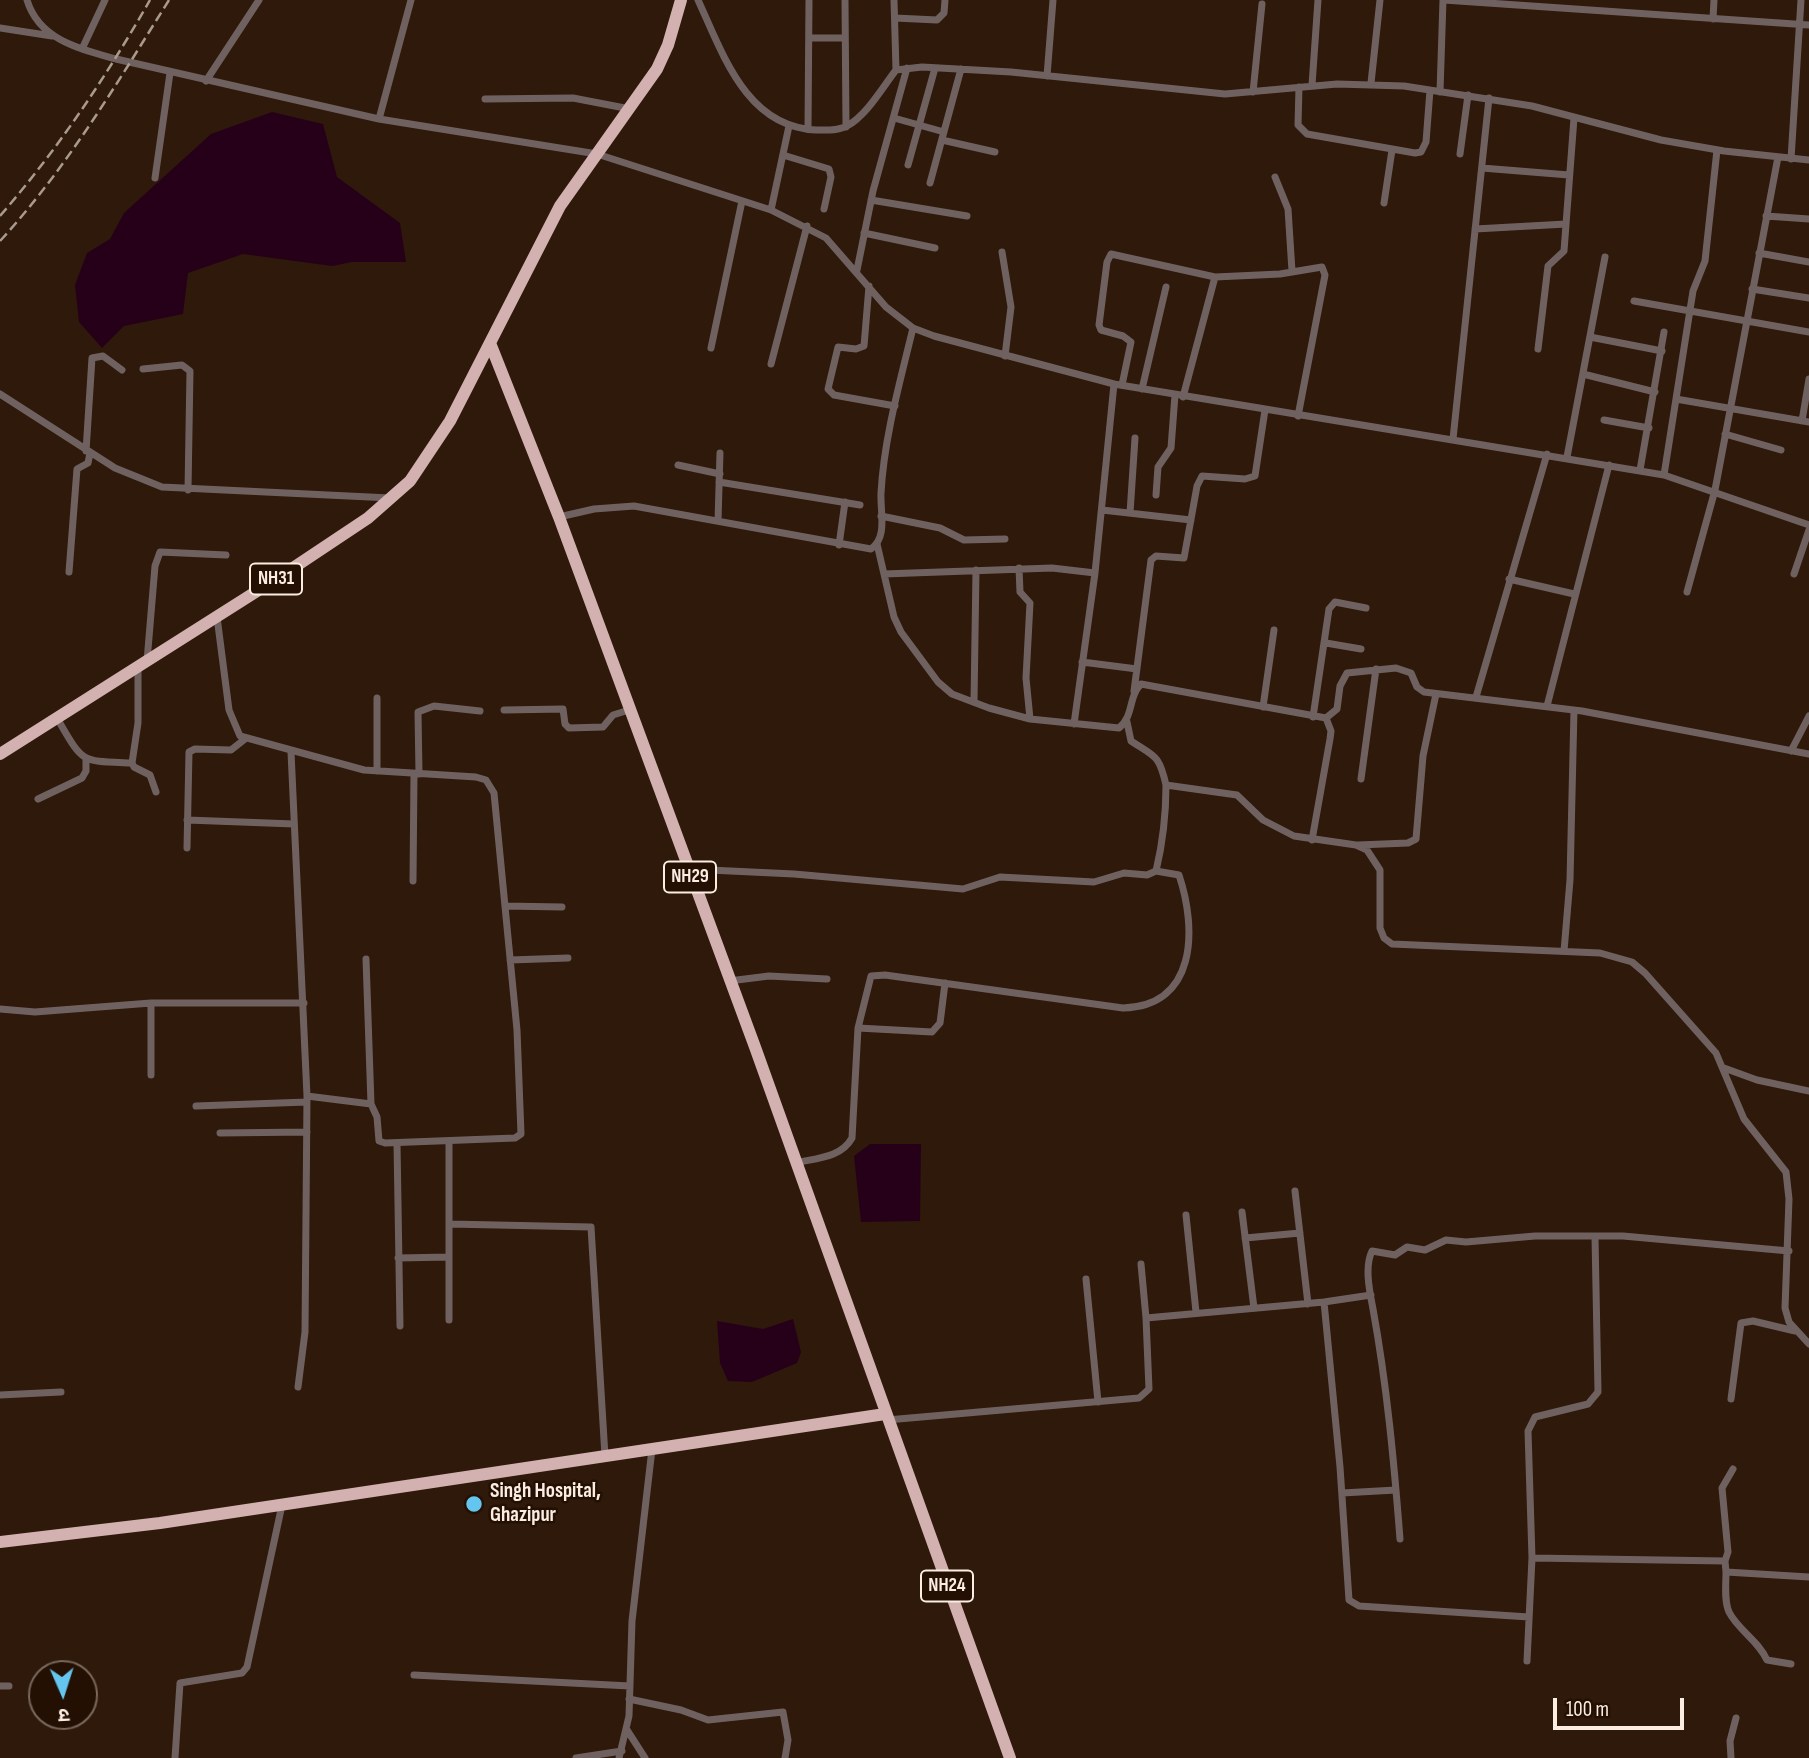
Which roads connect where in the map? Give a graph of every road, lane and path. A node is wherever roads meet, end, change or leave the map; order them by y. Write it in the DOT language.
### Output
graph roads {
  1 [pos="27,0"];
  2 [pos="105,0"];
  3 [pos="259,0"];
  4 [pos="411,0"];
  5 [pos="681,0"];
  6 [pos="698,0"];
  7 [pos="809,0"];
  8 [pos="845,0"];
  9 [pos="894,0"];
  10 [pos="944,0"];
  11 [pos="1053,0"];
  12 [pos="1318,0"];
  13 [pos="1380,0"];
  14 [pos="1444,0"];
  15 [pos="1580,0"];
  16 [pos="1714,0"];
  17 [pos="1801,0"];
  18 [pos="1262,4"];
  19 [pos="1532,4"];
  20 [pos="1580,10"];
  21 [pos="895,18"];
  22 [pos="1713,19"];
  23 [pos="1800,24"];
  24 [pos="1809,25"];
  25 [pos="0,28"];
  26 [pos="53,36"];
  27 [pos="809,38"];
  28 [pos="845,38"];
  29 [pos="82,50"];
  30 [pos="907,68"];
  31 [pos="935,68"];
  32 [pos="961,69"];
  33 [pos="895,70"];
  34 [pos="170,73"];
  35 [pos="1047,76"];
  36 [pos="206,81"];
  37 [pos="1371,83"];
  38 [pos="1312,85"];
  39 [pos="1299,87"];
  40 [pos="1430,90"];
  41 [pos="1253,92"];
  42 [pos="1440,92"];
  43 [pos="1468,95"];
  44 [pos="1489,98"];
  45 [pos="485,99"];
  46 [pos="631,110"];
  47 [pos="894,118"];
  48 [pos="1574,118"];
  49 [pos="379,119"];
  50 [pos="919,125"];
  51 [pos="789,126"];
  52 [pos="846,127"];
  53 [pos="808,130"];
  54 [pos="943,136"];
  55 [pos="1392,150"];
  56 [pos="1717,150"];
  57 [pos="995,152"];
  58 [pos="597,153"];
  59 [pos="1460,154"];
  60 [pos="783,155"];
  61 [pos="1778,157"];
  62 [pos="1791,159"];
  63 [pos="1809,160"];
  64 [pos="908,165"];
  65 [pos="1482,168"];
  66 [pos="1569,175"];
  67 [pos="1275,177"];
  68 [pos="155,178"];
  69 [pos="930,183"];
  70 [pos="871,200"];
  71 [pos="742,201"];
  72 [pos="1384,203"];
  73 [pos="824,209"];
  74 [pos="771,210"];
  75 [pos="967,216"];
  76 [pos="1766,216"];
  77 [pos="1809,219"];
  78 [pos="1566,224"];
  79 [pos="807,226"];
  80 [pos="1475,229"];
  81 [pos="864,233"];
  82 [pos="935,248"];
  83 [pos="1002,252"];
  84 [pos="1759,253"];
  85 [pos="1605,257"];
  86 [pos="1809,262"];
  87 [pos="857,270"];
  88 [pos="1292,271"];
  89 [pos="1215,277"];
  90 [pos="869,286"];
  91 [pos="1166,287"];
  92 [pos="1752,289"];
  93 [pos="1809,298"];
  94 [pos="1634,301"];
  95 [pos="1690,311"];
  96 [pos="1746,321"];
  97 [pos="913,328"];
  98 [pos="1664,332"];
  99 [pos="1809,332"];
  100 [pos="1590,337"];
  101 [pos="489,343"];
  102 [pos="711,348"];
  103 [pos="1538,349"];
  104 [pos="1662,351"];
  105 [pos="1005,356"];
  106 [pos="771,364"];
  107 [pos="143,369"];
  108 [pos="122,370"];
  109 [pos="1583,373"];
  110 [pos="1809,379"];
  111 [pos="1118,385"];
  112 [pos="1142,389"];
  113 [pos="1655,392"];
  114 [pos="0,394"];
  115 [pos="1179,396"];
  116 [pos="1676,399"];
  117 [pos="895,406"];
  118 [pos="1265,410"];
  119 [pos="1730,410"];
  120 [pos="1298,416"];
  121 [pos="1604,420"];
  122 [pos="1806,422"];
  123 [pos="1649,428"];
  124 [pos="1725,434"];
  125 [pos="1135,438"];
  126 [pos="1452,439"];
  127 [pos="1781,450"];
  128 [pos="88,452"];
  129 [pos="720,453"];
  130 [pos="1547,454"];
  131 [pos="1567,457"];
  132 [pos="1609,464"];
  133 [pos="678,465"];
  134 [pos="1640,470"];
  135 [pos="1664,475"];
  136 [pos="719,478"];
  137 [pos="188,490"];
  138 [pos="1714,490"];
  139 [pos="1156,495"];
  140 [pos="393,498"];
  141 [pos="845,502"];
  142 [pos="860,505"];
  143 [pos="1101,509"];
  144 [pos="1130,513"];
  145 [pos="881,516"];
  146 [pos="559,517"];
  147 [pos="1191,520"];
  148 [pos="718,521"];
  149 [pos="1809,525"];
  150 [pos="1809,530"];
  151 [pos="1005,539"];
  152 [pos="877,544"];
  153 [pos="839,545"];
  154 [pos="226,555"];
  155 [pos="1019,568"];
  156 [pos="976,570"];
  157 [pos="69,572"];
  158 [pos="1095,573"];
  159 [pos="884,574"];
  160 [pos="1794,574"];
  161 [pos="1509,579"];
  162 [pos="1687,593"];
  163 [pos="1574,594"];
  164 [pos="1366,608"];
  165 [pos="217,617"];
  166 [pos="1275,630"];
  167 [pos="1326,643"];
  168 [pos="1361,649"];
  169 [pos="1082,662"];
  170 [pos="143,664"];
  171 [pos="1136,669"];
  172 [pos="1376,670"];
  173 [pos="1134,691"];
  174 [pos="1436,694"];
  175 [pos="1476,697"];
  176 [pos="377,698"];
  177 [pos="974,702"];
  178 [pos="1547,706"];
  179 [pos="1263,707"];
  180 [pos="504,710"];
  181 [pos="629,710"];
  182 [pos="1574,710"];
  183 [pos="480,711"];
  184 [pos="1809,716"];
  185 [pos="1313,717"];
  186 [pos="57,718"];
  187 [pos="1326,718"];
  188 [pos="1030,719"];
  189 [pos="1127,722"];
  190 [pos="1074,724"];
  191 [pos="245,739"];
  192 [pos="1791,751"];
  193 [pos="291,752"];
  194 [pos="0,754"];
  195 [pos="1809,754"];
  196 [pos="86,760"];
  197 [pos="132,763"];
  198 [pos="377,771"];
  199 [pos="416,774"];
  200 [pos="1361,779"];
  201 [pos="1167,785"];
  202 [pos="156,792"];
  203 [pos="38,799"];
  204 [pos="187,820"];
  205 [pos="294,824"];
  206 [pos="1312,840"];
  207 [pos="1356,845"];
  208 [pos="187,848"];
  209 [pos="687,869"];
  210 [pos="1156,871"];
  211 [pos="413,881"];
  212 [pos="505,906"];
  213 [pos="562,907"];
  214 [pos="1564,951"];
  215 [pos="568,958"];
  216 [pos="366,959"];
  217 [pos="510,960"];
  218 [pos="827,979"];
  219 [pos="729,981"];
  220 [pos="945,983"];
  221 [pos="150,1003"];
  222 [pos="304,1003"];
  223 [pos="0,1009"];
  224 [pos="858,1028"];
  225 [pos="1724,1068"];
  226 [pos="150,1075"];
  227 [pos="1809,1091"];
  228 [pos="307,1099"];
  229 [pos="371,1104"];
  230 [pos="196,1106"];
  231 [pos="307,1132"];
  232 [pos="220,1133"];
  233 [pos="449,1142"];
  234 [pos="397,1143"];
  235 [pos="795,1163"];
  236 [pos="1295,1191"];
  237 [pos="1242,1212"];
  238 [pos="1186,1215"];
  239 [pos="449,1224"];
  240 [pos="1300,1233"];
  241 [pos="1595,1237"];
  242 [pos="1245,1238"];
  243 [pos="1789,1251"];
  244 [pos="449,1257"];
  245 [pos="398,1258"];
  246 [pos="1141,1264"];
  247 [pos="1086,1279"];
  248 [pos="1371,1295"];
  249 [pos="1324,1302"];
  250 [pos="1308,1304"];
  251 [pos="1254,1308"];
  252 [pos="1196,1312"];
  253 [pos="1146,1318"];
  254 [pos="449,1320"];
  255 [pos="400,1326"];
  256 [pos="1796,1332"];
  257 [pos="1809,1344"];
  258 [pos="298,1387"];
  259 [pos="61,1392"];
  260 [pos="0,1395"];
  261 [pos="1731,1399"];
  262 [pos="1098,1402"];
  263 [pos="886,1417"];
  264 [pos="652,1449"];
  265 [pos="605,1456"];
  266 [pos="1732,1469"];
  267 [pos="1396,1490"];
  268 [pos="1342,1493"];
  269 [pos="282,1505"];
  270 [pos="1400,1539"];
  271 [pos="0,1542"];
  272 [pos="1532,1558"];
  273 [pos="1725,1561"];
  274 [pos="1726,1572"];
  275 [pos="1809,1577"];
  276 [pos="1530,1617"];
  277 [pos="1527,1661"];
  278 [pos="1791,1664"];
  279 [pos="414,1675"];
  280 [pos="630,1686"];
  281 [pos="629,1699"];
  282 [pos="1735,1718"];
  283 [pos="626,1730"];
  284 [pos="620,1755"];
  285 [pos="176,1758"];
  286 [pos="576,1758"];
  287 [pos="645,1758"];
  288 [pos="785,1758"];
  289 [pos="1010,1758"];
  290 [pos="1731,1758"];
  1 -- 26 [label="street"];
  2 -- 29 [label="street"];
  3 -- 36 [label="street"];
  4 -- 49 [label="street"];
  5 -- 46 [label="highway, NH31"];
  6 -- 51 [label="street"];
  7 -- 27 [label="street"];
  8 -- 28 [label="street"];
  9 -- 21 [label="street"];
  10 -- 21 [label="street"];
  11 -- 35 [label="street"];
  12 -- 38 [label="street"];
  13 -- 37 [label="street"];
  14 -- 19 [label="street"];
  14 -- 42 [label="street"];
  15 -- 20 [label="street"];
  16 -- 22 [label="street"];
  17 -- 23 [label="street"];
  18 -- 41 [label="street"];
  19 -- 20 [label="street"];
  20 -- 22 [label="street"];
  21 -- 33 [label="street"];
  22 -- 23 [label="street"];
  23 -- 24 [label="street"];
  23 -- 62 [label="street"];
  25 -- 26 [label="street"];
  26 -- 29 [label="street"];
  27 -- 28 [label="street"];
  27 -- 53 [label="street"];
  28 -- 52 [label="street"];
  29 -- 34 [label="street"];
  30 -- 31 [label="street"];
  30 -- 33 [label="street"];
  30 -- 47 [label="street"];
  31 -- 32 [label="street"];
  31 -- 50 [label="street"];
  32 -- 35 [label="street"];
  32 -- 54 [label="street"];
  33 -- 52 [label="street"];
  34 -- 36 [label="street"];
  34 -- 68 [label="street"];
  35 -- 41 [label="street"];
  36 -- 49 [label="street"];
  37 -- 38 [label="street"];
  37 -- 40 [label="street"];
  38 -- 39 [label="street"];
  39 -- 41 [label="street"];
  39 -- 55 [label="street"];
  40 -- 42 [label="street"];
  40 -- 55 [label="street"];
  42 -- 43 [label="street"];
  43 -- 44 [label="street"];
  43 -- 59 [label="street"];
  44 -- 48 [label="street"];
  44 -- 65 [label="street"];
  45 -- 46 [label="street"];
  46 -- 58 [label="highway, NH31"];
  47 -- 50 [label="street"];
  47 -- 70 [label="street"];
  48 -- 56 [label="street"];
  48 -- 66 [label="street"];
  49 -- 58 [label="street"];
  50 -- 54 [label="street"];
  50 -- 64 [label="street"];
  51 -- 53 [label="street"];
  51 -- 60 [label="street"];
  52 -- 53 [label="street"];
  54 -- 57 [label="street"];
  54 -- 69 [label="street"];
  55 -- 72 [label="street"];
  56 -- 61 [label="street"];
  56 -- 95 [label="street"];
  58 -- 71 [label="street"];
  58 -- 101 [label="highway, NH31"];
  60 -- 73 [label="street"];
  60 -- 74 [label="street"];
  61 -- 62 [label="street"];
  61 -- 76 [label="street"];
  62 -- 63 [label="street"];
  65 -- 66 [label="street"];
  65 -- 80 [label="street"];
  66 -- 78 [label="street"];
  67 -- 88 [label="street"];
  70 -- 75 [label="street"];
  70 -- 81 [label="street"];
  71 -- 74 [label="street"];
  71 -- 102 [label="street"];
  74 -- 79 [label="street"];
  76 -- 77 [label="street"];
  76 -- 84 [label="street"];
  78 -- 80 [label="street"];
  78 -- 103 [label="street"];
  79 -- 87 [label="street"];
  79 -- 106 [label="street"];
  80 -- 126 [label="street"];
  81 -- 82 [label="street"];
  81 -- 87 [label="street"];
  83 -- 105 [label="street"];
  84 -- 86 [label="street"];
  84 -- 92 [label="street"];
  85 -- 100 [label="street"];
  87 -- 90 [label="street"];
  88 -- 89 [label="street"];
  88 -- 120 [label="street"];
  89 -- 111 [label="street"];
  89 -- 115 [label="street"];
  90 -- 97 [label="street"];
  90 -- 117 [label="street"];
  91 -- 112 [label="street"];
  92 -- 93 [label="street"];
  92 -- 96 [label="street"];
  94 -- 95 [label="street"];
  95 -- 96 [label="street"];
  95 -- 116 [label="street"];
  96 -- 99 [label="street"];
  96 -- 119 [label="street"];
  97 -- 105 [label="street"];
  97 -- 117 [label="street"];
  98 -- 104 [label="street"];
  100 -- 104 [label="street"];
  100 -- 109 [label="street"];
  101 -- 140 [label="highway, NH31"];
  101 -- 146 [label="highway, NH29"];
  104 -- 113 [label="street"];
  105 -- 111 [label="street"];
  107 -- 137 [label="street"];
  108 -- 128 [label="street"];
  109 -- 113 [label="street"];
  109 -- 131 [label="street"];
  110 -- 122 [label="street"];
  111 -- 112 [label="street"];
  111 -- 143 [label="street"];
  112 -- 115 [label="street"];
  113 -- 123 [label="street"];
  114 -- 128 [label="street"];
  115 -- 118 [label="street"];
  115 -- 139 [label="street"];
  116 -- 119 [label="street"];
  116 -- 135 [label="street"];
  117 -- 145 [label="street"];
  118 -- 120 [label="street"];
  118 -- 147 [label="street"];
  119 -- 122 [label="street"];
  119 -- 124 [label="street"];
  120 -- 126 [label="street"];
  121 -- 123 [label="street"];
  123 -- 134 [label="street"];
  124 -- 127 [label="street"];
  124 -- 138 [label="street"];
  125 -- 144 [label="street"];
  126 -- 130 [label="street"];
  128 -- 137 [label="street"];
  128 -- 157 [label="street"];
  129 -- 136 [label="street"];
  130 -- 131 [label="street"];
  130 -- 161 [label="street"];
  131 -- 132 [label="street"];
  132 -- 134 [label="street"];
  132 -- 163 [label="street"];
  133 -- 136 [label="street"];
  134 -- 135 [label="street"];
  135 -- 138 [label="street"];
  136 -- 141 [label="street"];
  136 -- 148 [label="street"];
  137 -- 140 [label="street"];
  138 -- 149 [label="street"];
  138 -- 162 [label="street"];
  140 -- 165 [label="highway, NH31"];
  141 -- 142 [label="street"];
  141 -- 153 [label="street"];
  143 -- 144 [label="street"];
  143 -- 158 [label="street"];
  144 -- 147 [label="street"];
  145 -- 151 [label="street"];
  145 -- 152 [label="street"];
  146 -- 148 [label="street"];
  146 -- 181 [label="highway, NH29"];
  147 -- 171 [label="street"];
  148 -- 153 [label="street"];
  150 -- 160 [label="street"];
  152 -- 153 [label="street"];
  152 -- 159 [label="street"];
  154 -- 170 [label="street"];
  155 -- 156 [label="street"];
  155 -- 158 [label="street"];
  155 -- 188 [label="street"];
  156 -- 159 [label="street"];
  156 -- 177 [label="street"];
  158 -- 169 [label="street"];
  159 -- 177 [label="street"];
  161 -- 163 [label="street"];
  161 -- 175 [label="street"];
  163 -- 178 [label="street"];
  164 -- 167 [label="street"];
  165 -- 170 [label="highway, NH31"];
  165 -- 191 [label="street"];
  166 -- 179 [label="street"];
  167 -- 168 [label="street"];
  167 -- 185 [label="street"];
  169 -- 171 [label="street"];
  169 -- 190 [label="street"];
  170 -- 186 [label="highway, NH31"];
  170 -- 197 [label="street"];
  171 -- 173 [label="street"];
  172 -- 174 [label="street"];
  172 -- 187 [label="street"];
  172 -- 200 [label="street"];
  173 -- 179 [label="street"];
  173 -- 189 [label="street"];
  174 -- 175 [label="street"];
  174 -- 207 [label="street"];
  175 -- 178 [label="street"];
  176 -- 198 [label="street"];
  177 -- 188 [label="street"];
  178 -- 182 [label="street"];
  179 -- 185 [label="street"];
  180 -- 181 [label="street"];
  181 -- 209 [label="highway, NH29"];
  182 -- 192 [label="street"];
  182 -- 214 [label="street"];
  183 -- 199 [label="street"];
  184 -- 192 [label="street"];
  185 -- 187 [label="street"];
  186 -- 194 [label="highway, NH31"];
  186 -- 196 [label="street"];
  187 -- 206 [label="street"];
  188 -- 190 [label="street"];
  189 -- 190 [label="street"];
  189 -- 201 [label="street"];
  191 -- 193 [label="street"];
  191 -- 204 [label="street"];
  192 -- 195 [label="street"];
  193 -- 198 [label="street"];
  193 -- 205 [label="street"];
  196 -- 197 [label="street"];
  196 -- 203 [label="street"];
  197 -- 202 [label="street"];
  198 -- 199 [label="street"];
  199 -- 211 [label="street"];
  199 -- 212 [label="street"];
  201 -- 206 [label="street"];
  201 -- 210 [label="street"];
  204 -- 205 [label="street"];
  204 -- 208 [label="street"];
  205 -- 222 [label="street"];
  206 -- 207 [label="street"];
  207 -- 214 [label="street"];
  209 -- 210 [label="street"];
  209 -- 219 [label="highway, NH29"];
  210 -- 220 [label="street"];
  212 -- 213 [label="street"];
  212 -- 217 [label="street"];
  214 -- 225 [label="street"];
  215 -- 217 [label="street"];
  216 -- 229 [label="street"];
  217 -- 233 [label="street"];
  218 -- 219 [label="street"];
  219 -- 235 [label="highway, NH29"];
  220 -- 224 [label="street"];
  220 -- 224 [label="street"];
  221 -- 222 [label="street"];
  221 -- 223 [label="street"];
  221 -- 226 [label="street"];
  222 -- 228 [label="street"];
  224 -- 235 [label="street"];
  225 -- 227 [label="street"];
  225 -- 243 [label="street"];
  228 -- 229 [label="street"];
  228 -- 230 [label="street"];
  228 -- 231 [label="street"];
  229 -- 234 [label="street"];
  231 -- 232 [label="street"];
  231 -- 258 [label="street"];
  233 -- 234 [label="street"];
  233 -- 239 [label="street"];
  234 -- 245 [label="street"];
  235 -- 263 [label="highway, NH29"];
  236 -- 240 [label="street"];
  237 -- 242 [label="street"];
  238 -- 252 [label="street"];
  239 -- 244 [label="street"];
  239 -- 265 [label="street"];
  240 -- 242 [label="street"];
  240 -- 250 [label="street"];
  241 -- 243 [label="street"];
  241 -- 248 [label="street"];
  241 -- 272 [label="street"];
  242 -- 251 [label="street"];
  243 -- 256 [label="street"];
  244 -- 245 [label="street"];
  244 -- 254 [label="street"];
  245 -- 255 [label="street"];
  246 -- 253 [label="street"];
  247 -- 262 [label="street"];
  248 -- 249 [label="street"];
  248 -- 267 [label="street"];
  249 -- 250 [label="street"];
  249 -- 268 [label="street"];
  250 -- 251 [label="street"];
  251 -- 252 [label="street"];
  252 -- 253 [label="street"];
  253 -- 262 [label="street"];
  256 -- 257 [label="street"];
  256 -- 261 [label="street"];
  259 -- 260 [label="street"];
  262 -- 263 [label="street"];
  263 -- 264 [label="highway"];
  263 -- 289 [label="highway, NH24"];
  264 -- 265 [label="highway"];
  264 -- 280 [label="street"];
  265 -- 269 [label="highway"];
  266 -- 273 [label="street"];
  267 -- 268 [label="street"];
  267 -- 270 [label="street"];
  268 -- 276 [label="street"];
  269 -- 271 [label="highway"];
  269 -- 285 [label="street"];
  272 -- 273 [label="street"];
  272 -- 276 [label="street"];
  273 -- 274 [label="street"];
  274 -- 275 [label="street"];
  274 -- 278 [label="street"];
  276 -- 277 [label="street"];
  279 -- 280 [label="street"];
  280 -- 281 [label="street"];
  281 -- 283 [label="street"];
  281 -- 288 [label="street"];
  282 -- 290 [label="street"];
  283 -- 284 [label="street"];
  283 -- 287 [label="street"];
  284 -- 286 [label="street"];
}
